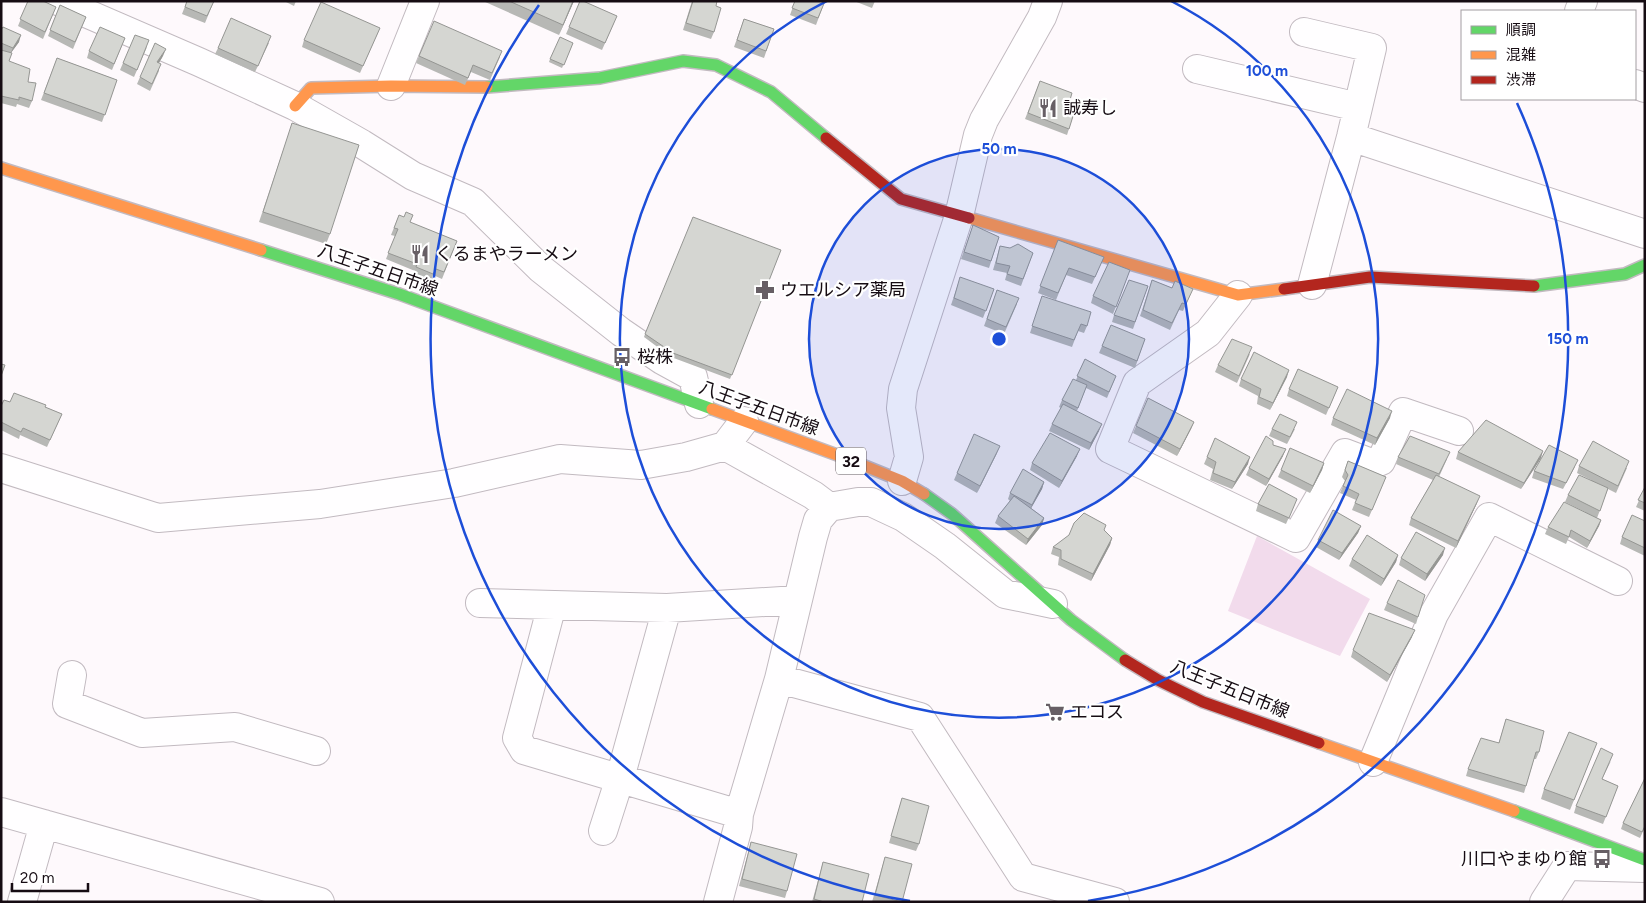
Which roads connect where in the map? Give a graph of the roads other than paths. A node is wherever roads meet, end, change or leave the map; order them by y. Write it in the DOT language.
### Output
graph roads {
  1 [pos="58,1"];
  2 [pos="425,1"];
  3 [pos="1048,1"];
  4 [pos="1304,32"];
  5 [pos="1197,69"];
  6 [pos="391,86"];
  7 [pos="295,106"];
  8 [pos="1358,107"];
  9 [pos="1351,137"];
  10 [pos="1,168"];
  11 [pos="958,216"];
  12 [pos="1645,234"];
  13 [pos="1645,265"];
  14 [pos="1312,285"];
  15 [pos="1238,296"];
  16 [pos="699,404"];
  17 [pos="744,421"];
  18 [pos="1459,431"];
  19 [pos="725,446"];
  20 [pos="1,468"];
  21 [pos="902,481"];
  22 [pos="829,507"];
  23 [pos="1618,580"];
  24 [pos="797,600"];
  25 [pos="480,602"];
  26 [pos="1053,604"];
  27 [pos="552,605"];
  28 [pos="667,608"];
  29 [pos="72,675"];
  30 [pos="779,679"];
  31 [pos="316,751"];
  32 [pos="1373,762"];
  33 [pos="620,778"];
  34 [pos="1,812"];
  35 [pos="739,814"];
  36 [pos="44,824"];
  37 [pos="603,831"];
  38 [pos="1645,860"];
  39 [pos="1645,868"];
  40 [pos="276,896"];
  41 [pos="22,902"];
  42 [pos="320,902"];
  43 [pos="718,902"];
  44 [pos="1115,902"];
  45 [pos="1544,902"];
  1 -- 7 [label="street"];
  2 -- 6 [label="street"];
  3 -- 11 [label="street"];
  4 -- 8 [label="street"];
  5 -- 8 [label="street"];
  6 -- 7 [label="main road"];
  6 -- 11 [label="main road"];
  7 -- 16 [label="street"];
  8 -- 9 [label="street"];
  9 -- 12 [label="street"];
  9 -- 14 [label="street"];
  10 -- 16 [label="main road, 八王子五日市線 / 32"];
  11 -- 15 [label="main road"];
  11 -- 21 [label="street"];
  13 -- 14 [label="main road"];
  14 -- 15 [label="main road"];
  15 -- 18 [label="street"];
  16 -- 17 [label="main road, 八王子五日市線 / 32"];
  17 -- 19 [label="street"];
  17 -- 21 [label="main road, 八王子五日市線 / 32"];
  19 -- 20 [label="street"];
  19 -- 22 [label="street"];
  21 -- 26 [label="main road, 八王子五日市線 / 32"];
  22 -- 24 [label="street"];
  22 -- 26 [label="street"];
  23 -- 32 [label="street"];
  24 -- 28 [label="street"];
  24 -- 30 [label="street"];
  25 -- 27 [label="street"];
  26 -- 32 [label="main road, 八王子五日市線 / 32"];
  27 -- 28 [label="street"];
  27 -- 33 [label="street"];
  28 -- 33 [label="street"];
  29 -- 31 [label="street"];
  30 -- 35 [label="street"];
  30 -- 44 [label="street"];
  32 -- 38 [label="main road, 八王子五日市線 / 32"];
  33 -- 35 [label="street"];
  33 -- 37 [label="street"];
  34 -- 36 [label="street"];
  35 -- 43 [label="street"];
  36 -- 40 [label="street"];
  36 -- 41 [label="street"];
  39 -- 45 [label="street"];
  40 -- 42 [label="street"];
}
